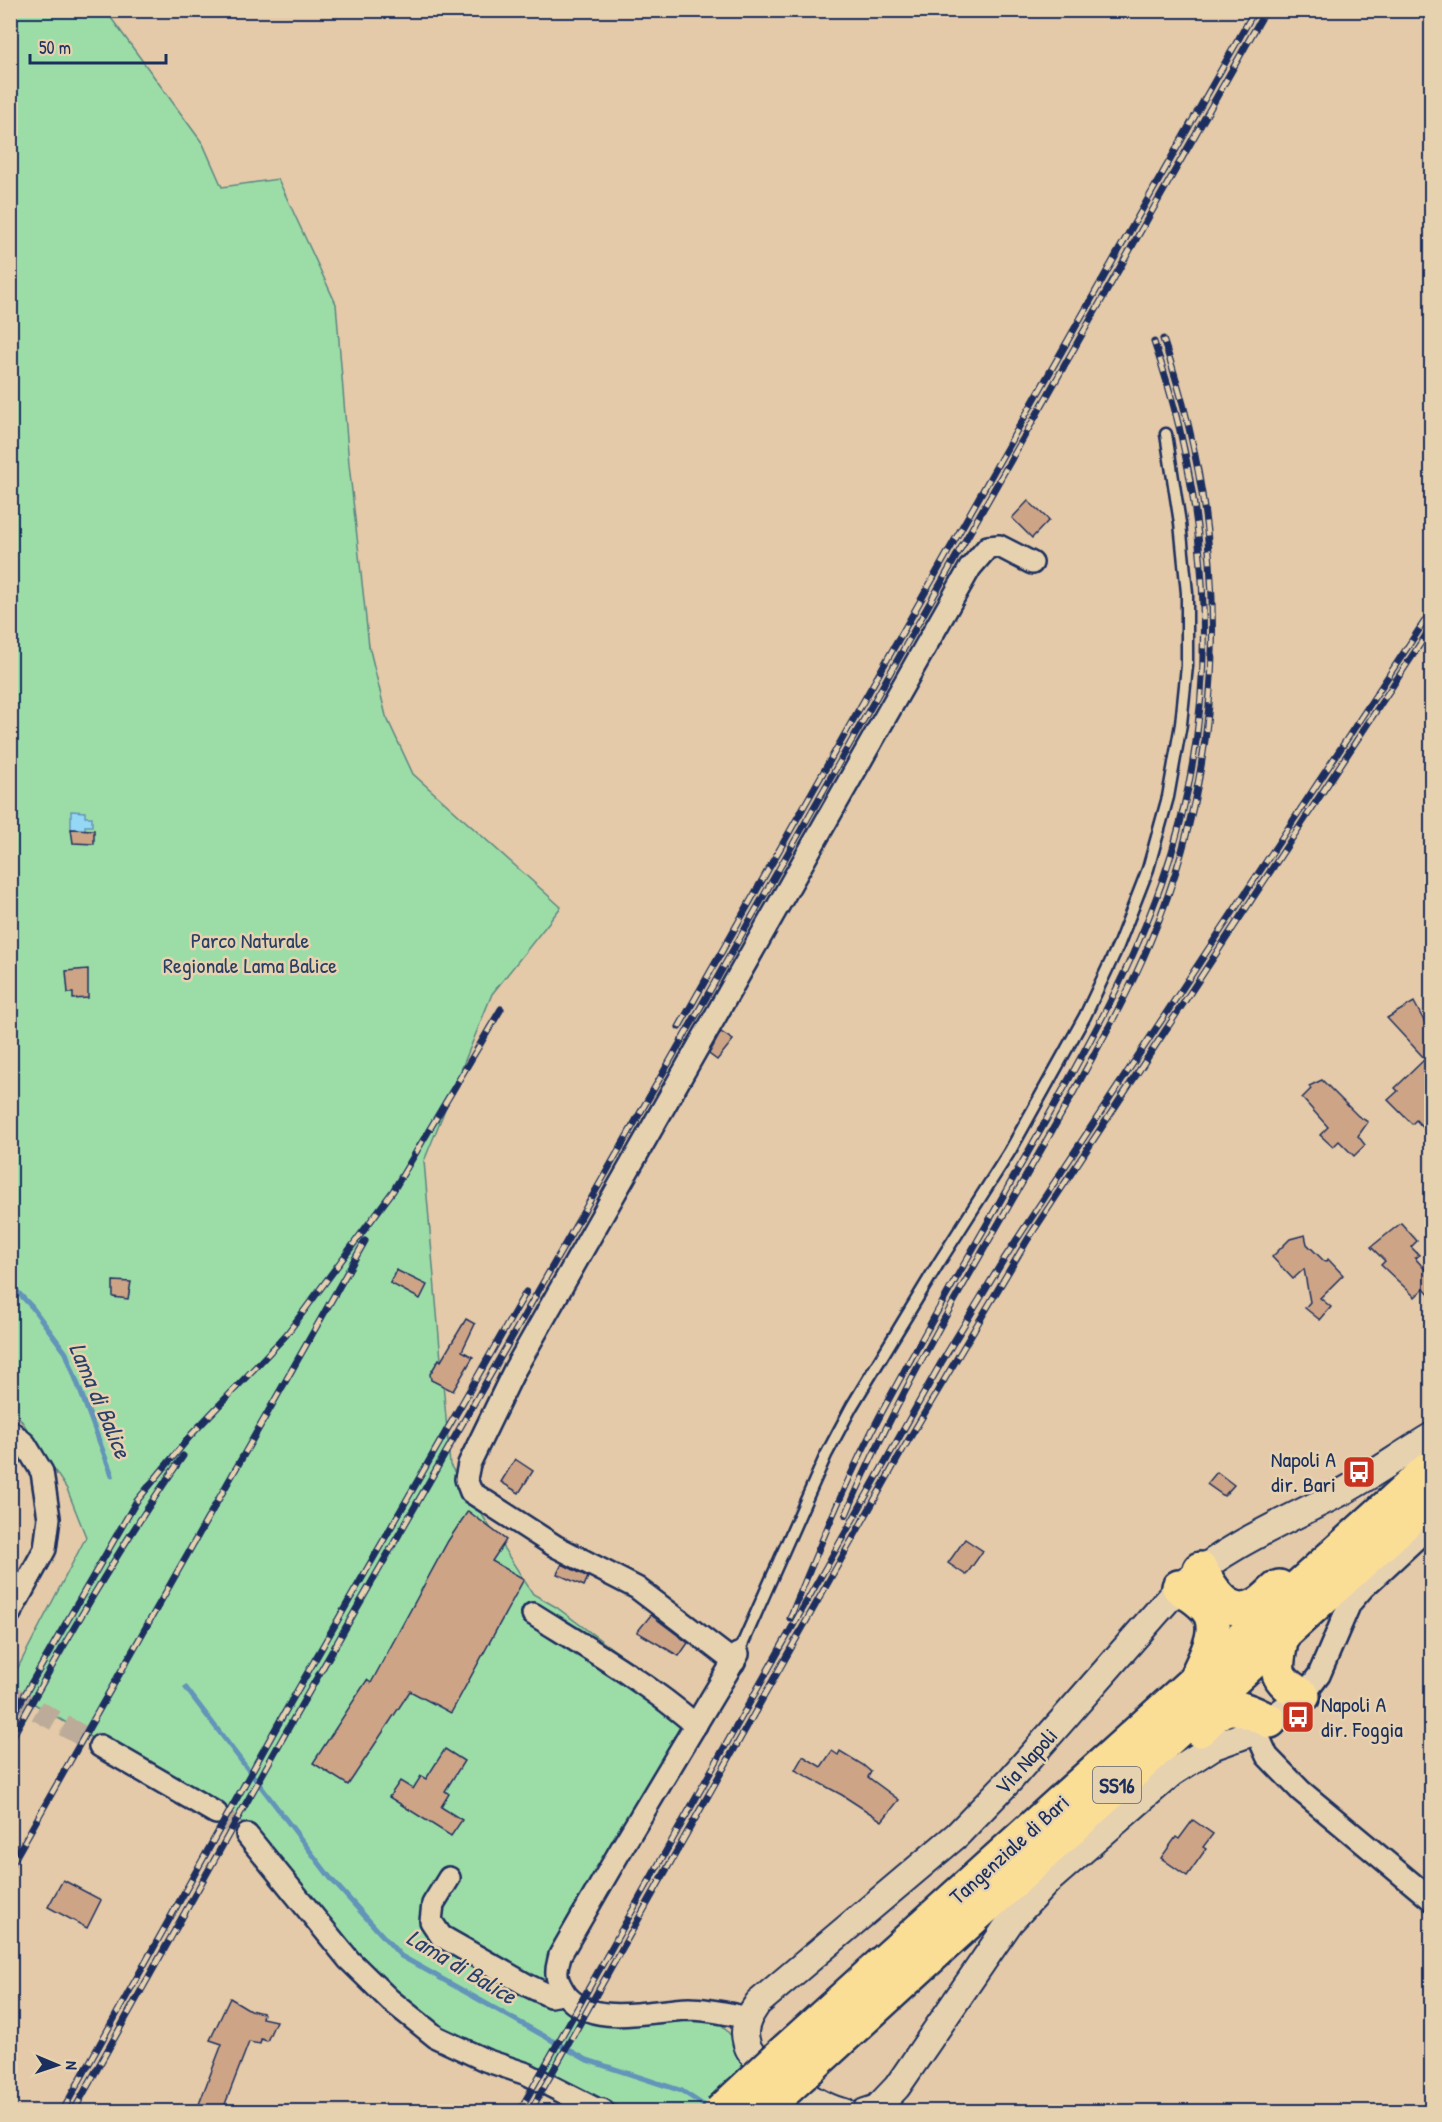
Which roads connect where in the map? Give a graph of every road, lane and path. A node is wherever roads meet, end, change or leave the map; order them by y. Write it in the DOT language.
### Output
graph roads {
  1 [pos="1166,434"];
  2 [pos="1032,563"];
  3 [pos="10,1431"];
  4 [pos="1431,1436"];
  5 [pos="1431,1466"];
  6 [pos="1431,1498"];
  7 [pos="1431,1524"];
  8 [pos="1343,1547"];
  9 [pos="1190,1578"];
  10 [pos="10,1613"];
  11 [pos="533,1614"];
  12 [pos="1282,1636"];
  13 [pos="736,1658"];
  14 [pos="1195,1680"];
  15 [pos="1303,1696"];
  16 [pos="696,1725"];
  17 [pos="1263,1726"];
  18 [pos="100,1746"];
  19 [pos="1143,1762"];
  20 [pos="216,1813"];
  21 [pos="247,1835"];
  22 [pos="449,1878"];
  23 [pos="1431,1900"];
  24 [pos="562,1990"];
  25 [pos="748,2019"];
  26 [pos="794,2062"];
  27 [pos="600,2112"];
  28 [pos="720,2112"];
  29 [pos="761,2112"];
  30 [pos="844,2112"];
  31 [pos="865,2112"];
  1 -- 13 [label="lane"];
  2 -- 13 [label="street"];
  3 -- 10 [label="street"];
  4 -- 9 [label="street, Via Napoli"];
  5 -- 8 [label="highway, Tangenziale di Bari / SS16"];
  6 -- 12 [label="highway, Tangenziale di Bari / SS16"];
  7 -- 15 [label="street"];
  8 -- 9 [label="highway"];
  8 -- 14 [label="highway, Tangenziale di Bari / SS16"];
  9 -- 14 [label="highway"];
  9 -- 25 [label="street, Via Napoli"];
  11 -- 16 [label="street"];
  12 -- 15 [label="highway"];
  12 -- 19 [label="highway, Tangenziale di Bari / SS16"];
  13 -- 16 [label="street"];
  14 -- 26 [label="highway, Tangenziale di Bari / SS16"];
  15 -- 17 [label="street"];
  16 -- 24 [label="street"];
  17 -- 19 [label="highway"];
  17 -- 23 [label="street"];
  17 -- 31 [label="street"];
  18 -- 20 [label="street"];
  19 -- 26 [label="highway, Tangenziale di Bari / SS16"];
  21 -- 27 [label="street"];
  22 -- 24 [label="street"];
  24 -- 25 [label="street"];
  25 -- 30 [label="street"];
  26 -- 28 [label="highway, Tangenziale di Bari / SS16, bridge"];
  26 -- 29 [label="highway, Tangenziale di Bari / SS16, bridge"];
}
